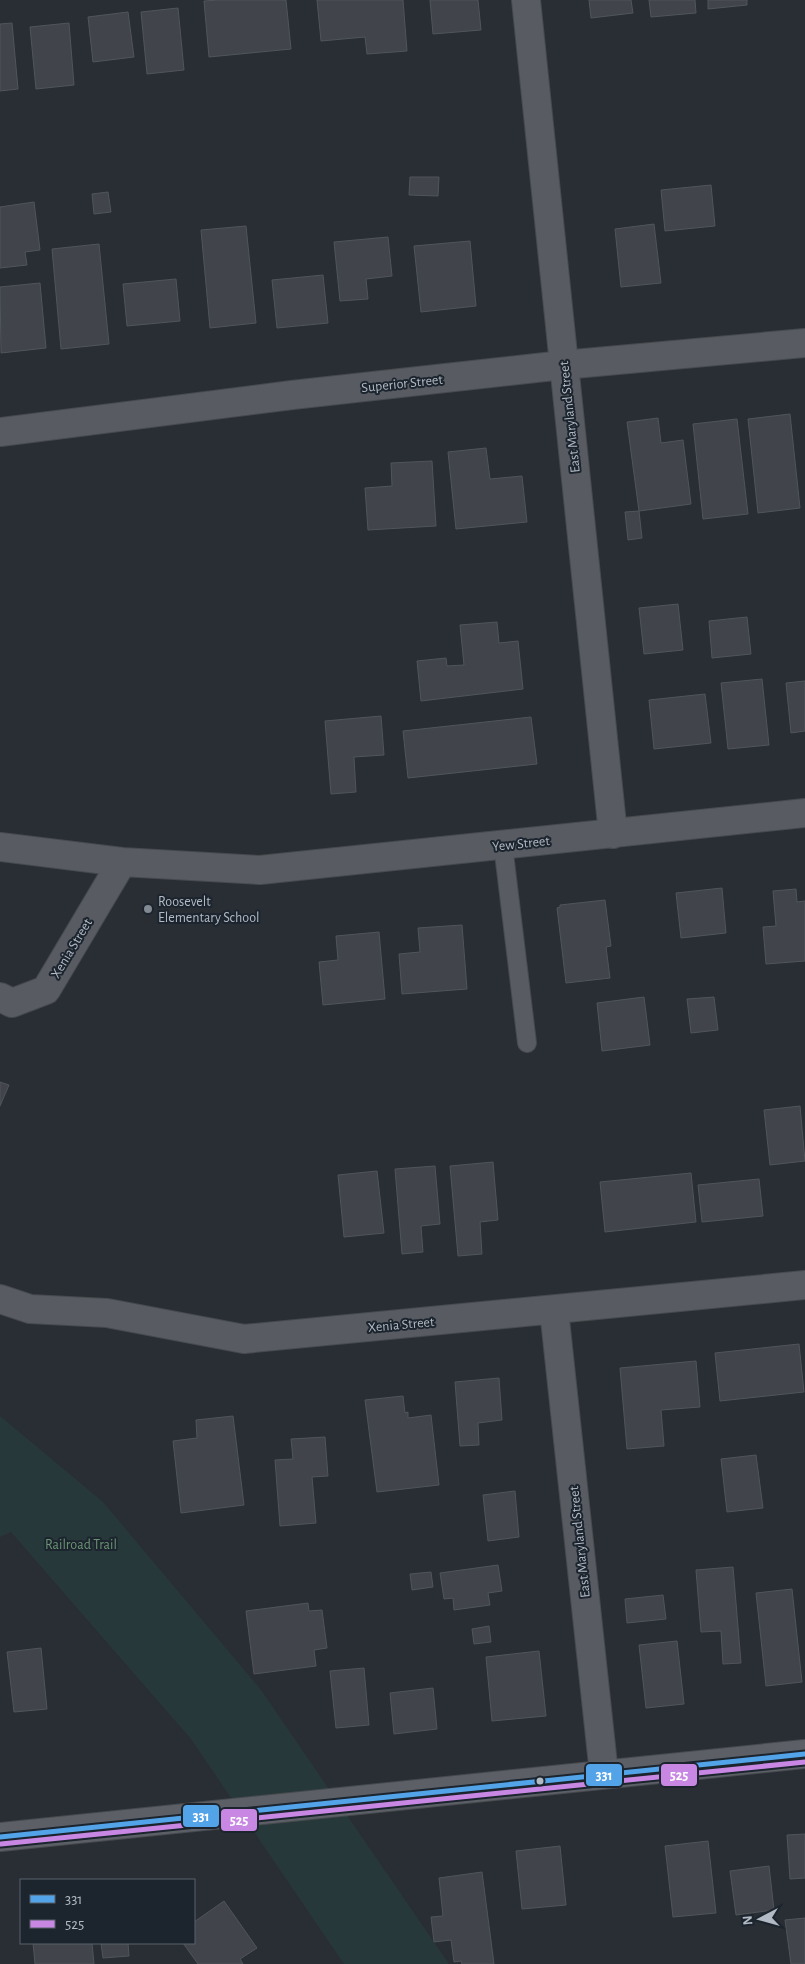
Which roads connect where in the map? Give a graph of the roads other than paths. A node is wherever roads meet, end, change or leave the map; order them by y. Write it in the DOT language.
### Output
graph roads {
  1 [pos="526,0"];
  2 [pos="805,343"];
  3 [pos="564,365"];
  4 [pos="0,432"];
  5 [pos="805,813"];
  6 [pos="613,834"];
  7 [pos="503,845"];
  8 [pos="0,847"];
  9 [pos="122,862"];
  10 [pos="0,997"];
  11 [pos="527,1043"];
  12 [pos="805,1285"];
  13 [pos="0,1299"];
  14 [pos="554,1310"];
  15 [pos="805,1754"];
  16 [pos="604,1774"];
  17 [pos="0,1837"];
  1 -- 3 [label="street, East Maryland Street"];
  2 -- 3 [label="street, Superior Street"];
  3 -- 4 [label="street, Superior Street"];
  3 -- 6 [label="street, East Maryland Street"];
  5 -- 6 [label="street, Yew Street"];
  6 -- 7 [label="street, Yew Street"];
  7 -- 9 [label="street, Yew Street"];
  7 -- 11 [label="lane"];
  8 -- 9 [label="street"];
  9 -- 10 [label="street, Xenia Street"];
  12 -- 14 [label="street, Xenia Street"];
  13 -- 14 [label="street, Xenia Street"];
  14 -- 16 [label="street, East Maryland Street"];
  15 -- 16 [label="main road"];
  16 -- 17 [label="main road"];
}
